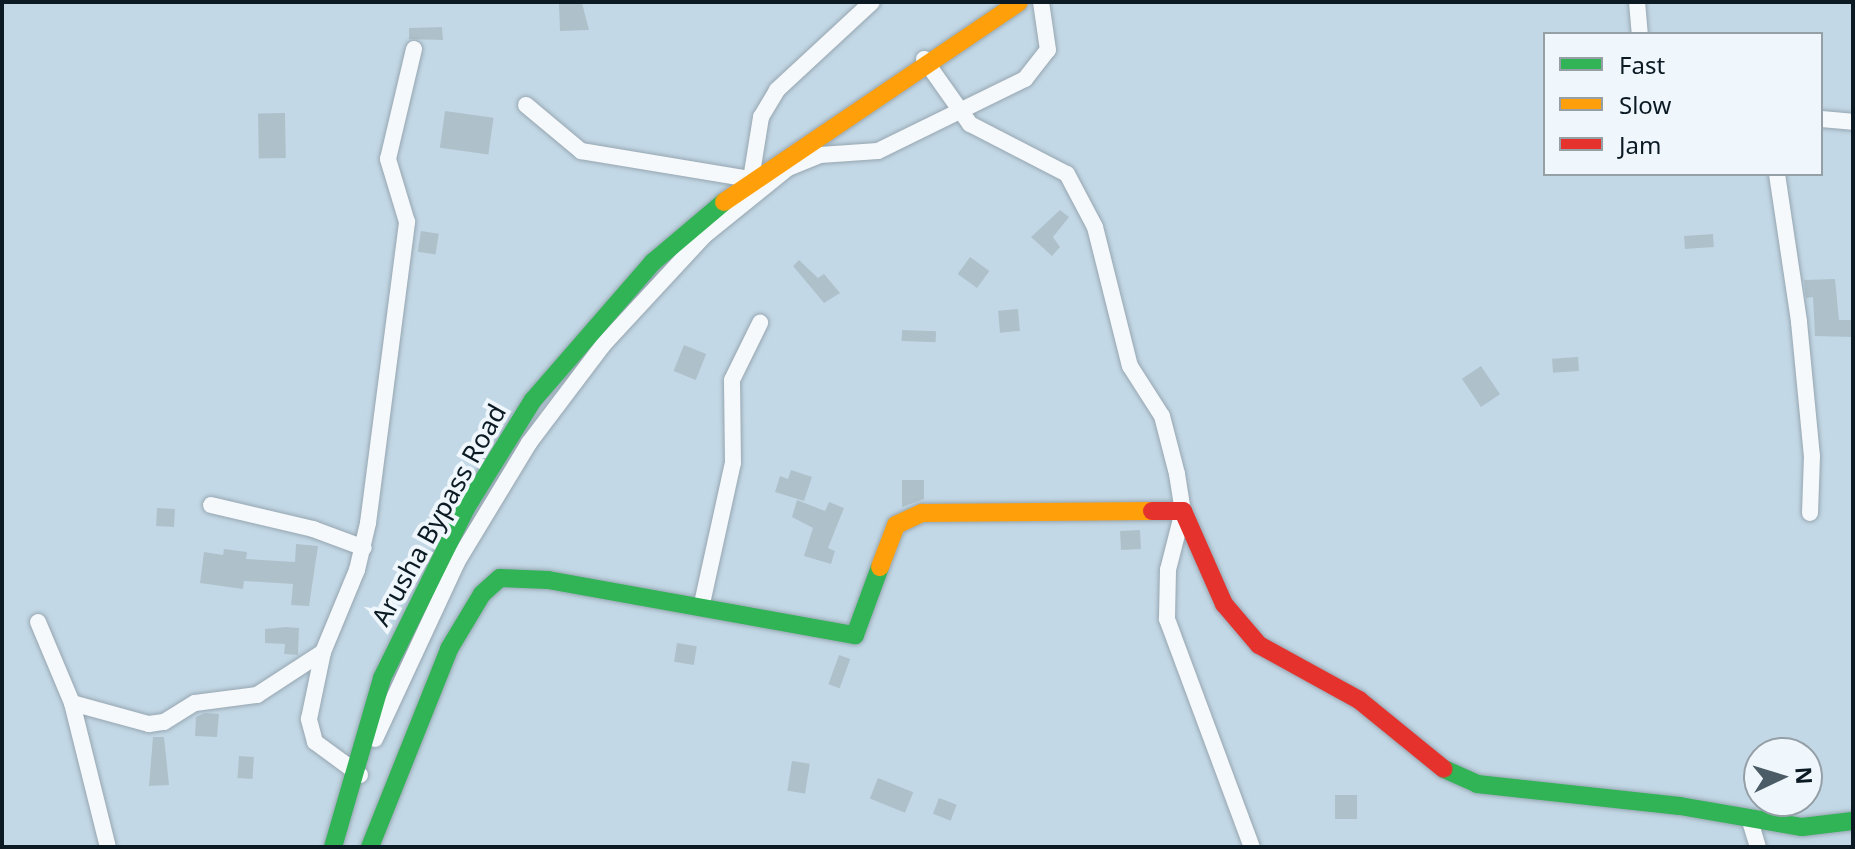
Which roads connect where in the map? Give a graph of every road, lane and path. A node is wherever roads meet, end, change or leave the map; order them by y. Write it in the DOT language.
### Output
graph roads {
  1 [pos="872,2"];
  2 [pos="1019,2"];
  3 [pos="1041,2"];
  4 [pos="1637,2"];
  5 [pos="1640,32"];
  6 [pos="414,49"];
  7 [pos="924,59"];
  8 [pos="526,105"];
  9 [pos="960,112"];
  10 [pos="1823,119"];
  11 [pos="1853,122"];
  12 [pos="1777,176"];
  13 [pos="751,179"];
  14 [pos="760,323"];
  15 [pos="211,505"];
  16 [pos="1183,511"];
  17 [pos="1810,513"];
  18 [pos="364,548"];
  19 [pos="701,608"];
  20 [pos="38,622"];
  21 [pos="323,652"];
  22 [pos="72,703"];
  23 [pos="352,774"];
  24 [pos="1750,821"];
  25 [pos="1853,821"];
  26 [pos="108,847"];
  27 [pos="333,847"];
  28 [pos="370,847"];
  29 [pos="1252,847"];
  30 [pos="1758,847"];
  1 -- 13 [label="street"];
  2 -- 7 [label="street, Arusha Bypass Road"];
  3 -- 9 [label="street"];
  4 -- 5 [label="street"];
  6 -- 18 [label="street"];
  7 -- 9 [label="street"];
  7 -- 13 [label="street, Arusha Bypass Road"];
  8 -- 13 [label="street"];
  9 -- 16 [label="street"];
  9 -- 23 [label="street"];
  10 -- 11 [label="street"];
  12 -- 17 [label="street"];
  13 -- 23 [label="street, Arusha Bypass Road"];
  14 -- 19 [label="street"];
  15 -- 18 [label="street"];
  16 -- 19 [label="street"];
  16 -- 24 [label="street"];
  16 -- 29 [label="street"];
  18 -- 21 [label="street"];
  19 -- 28 [label="street"];
  20 -- 22 [label="street"];
  21 -- 22 [label="street"];
  21 -- 23 [label="street"];
  22 -- 26 [label="street"];
  23 -- 27 [label="street, Arusha Bypass Road"];
  24 -- 25 [label="street"];
  24 -- 30 [label="street"];
}
